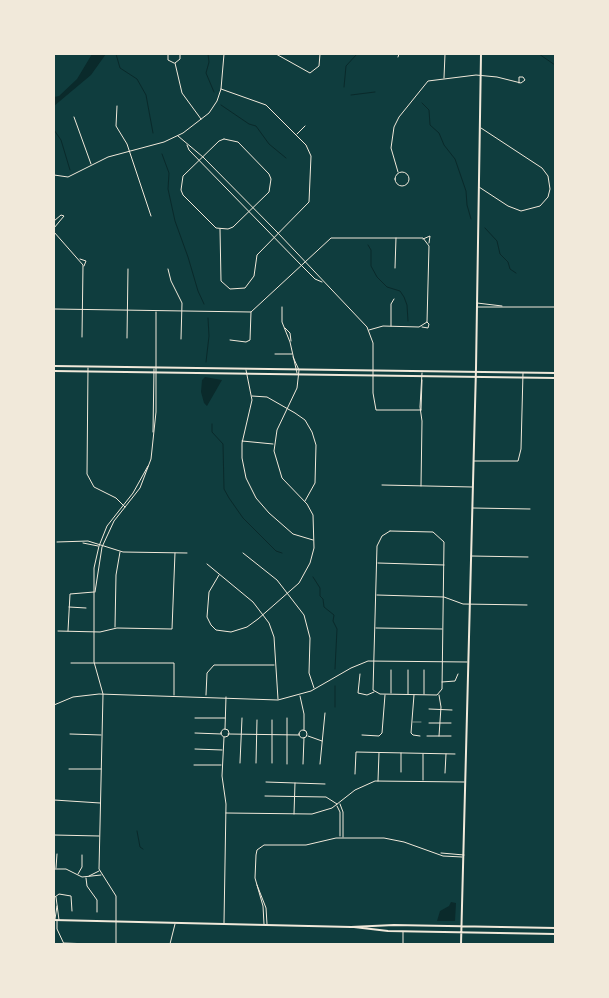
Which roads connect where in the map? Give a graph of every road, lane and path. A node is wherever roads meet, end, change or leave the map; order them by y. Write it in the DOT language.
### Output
graph roads {
  1 [pos="168,54"];
  2 [pos="180,54"];
  3 [pos="224,54"];
  4 [pos="276,54"];
  5 [pos="320,54"];
  6 [pos="399,54"];
  7 [pos="444,54"];
  8 [pos="481,54"];
  9 [pos="398,57"];
  10 [pos="175,63"];
  11 [pos="480,76"];
  12 [pos="444,79"];
  13 [pos="519,82"];
  14 [pos="221,89"];
  15 [pos="117,106"];
  16 [pos="74,117"];
  17 [pos="201,119"];
  18 [pos="305,126"];
  19 [pos="480,127"];
  20 [pos="296,135"];
  21 [pos="178,136"];
  22 [pos="187,144"];
  23 [pos="129,152"];
  24 [pos="203,157"];
  25 [pos="199,161"];
  26 [pos="92,165"];
  27 [pos="398,172"];
  28 [pos="54,174"];
  29 [pos="479,187"];
  30 [pos="253,208"];
  31 [pos="249,212"];
  32 [pos="151,216"];
  33 [pos="54,221"];
  34 [pos="54,228"];
  35 [pos="220,229"];
  36 [pos="54,232"];
  37 [pos="278,233"];
  38 [pos="274,237"];
  39 [pos="396,237"];
  40 [pos="423,239"];
  41 [pos="428,244"];
  42 [pos="305,261"];
  43 [pos="301,265"];
  44 [pos="395,268"];
  45 [pos="128,269"];
  46 [pos="168,269"];
  47 [pos="324,283"];
  48 [pos="394,299"];
  49 [pos="477,305"];
  50 [pos="282,307"];
  51 [pos="555,307"];
  52 [pos="54,309"];
  53 [pos="82,309"];
  54 [pos="128,310"];
  55 [pos="156,311"];
  56 [pos="182,311"];
  57 [pos="251,312"];
  58 [pos="427,322"];
  59 [pos="391,326"];
  60 [pos="421,326"];
  61 [pos="369,330"];
  62 [pos="82,338"];
  63 [pos="127,338"];
  64 [pos="181,339"];
  65 [pos="230,340"];
  66 [pos="275,354"];
  67 [pos="293,356"];
  68 [pos="54,366"];
  69 [pos="88,367"];
  70 [pos="155,368"];
  71 [pos="246,370"];
  72 [pos="54,371"];
  73 [pos="88,371"];
  74 [pos="373,371"];
  75 [pos="155,372"];
  76 [pos="298,372"];
  77 [pos="422,372"];
  78 [pos="476,372"];
  79 [pos="523,373"];
  80 [pos="555,373"];
  81 [pos="246,374"];
  82 [pos="373,375"];
  83 [pos="422,376"];
  84 [pos="475,377"];
  85 [pos="522,377"];
  86 [pos="555,378"];
  87 [pos="251,396"];
  88 [pos="288,408"];
  89 [pos="421,410"];
  90 [pos="242,441"];
  91 [pos="274,444"];
  92 [pos="473,461"];
  93 [pos="148,466"];
  94 [pos="382,485"];
  95 [pos="421,486"];
  96 [pos="473,487"];
  97 [pos="304,501"];
  98 [pos="123,504"];
  99 [pos="125,507"];
  100 [pos="472,508"];
  101 [pos="530,509"];
  102 [pos="314,540"];
  103 [pos="56,542"];
  104 [pos="99,546"];
  105 [pos="102,547"];
  106 [pos="120,552"];
  107 [pos="175,553"];
  108 [pos="187,553"];
  109 [pos="244,553"];
  110 [pos="471,556"];
  111 [pos="528,557"];
  112 [pos="377,563"];
  113 [pos="207,564"];
  114 [pos="444,564"];
  115 [pos="219,576"];
  116 [pos="95,592"];
  117 [pos="289,593"];
  118 [pos="376,596"];
  119 [pos="444,597"];
  120 [pos="470,604"];
  121 [pos="527,605"];
  122 [pos="69,608"];
  123 [pos="86,608"];
  124 [pos="264,614"];
  125 [pos="115,628"];
  126 [pos="375,628"];
  127 [pos="443,629"];
  128 [pos="58,631"];
  129 [pos="68,632"];
  130 [pos="94,632"];
  131 [pos="374,660"];
  132 [pos="442,661"];
  133 [pos="94,662"];
  134 [pos="468,662"];
  135 [pos="71,663"];
  136 [pos="275,665"];
  137 [pos="391,670"];
  138 [pos="408,670"];
  139 [pos="424,670"];
  140 [pos="360,674"];
  141 [pos="458,674"];
  142 [pos="442,682"];
  143 [pos="315,689"];
  144 [pos="375,692"];
  145 [pos="103,694"];
  146 [pos="386,694"];
  147 [pos="391,694"];
  148 [pos="438,694"];
  149 [pos="300,695"];
  150 [pos="408,695"];
  151 [pos="414,695"];
  152 [pos="424,695"];
  153 [pos="174,696"];
  154 [pos="206,696"];
  155 [pos="226,696"];
  156 [pos="278,700"];
  157 [pos="54,705"];
  158 [pos="441,709"];
  159 [pos="429,710"];
  160 [pos="452,710"];
  161 [pos="325,714"];
  162 [pos="195,718"];
  163 [pos="226,718"];
  164 [pos="242,718"];
  165 [pos="287,718"];
  166 [pos="257,720"];
  167 [pos="272,720"];
  168 [pos="411,722"];
  169 [pos="421,722"];
  170 [pos="429,723"];
  171 [pos="439,723"];
  172 [pos="451,723"];
  173 [pos="225,729"];
  174 [pos="304,730"];
  175 [pos="70,734"];
  176 [pos="195,734"];
  177 [pos="221,734"];
  178 [pos="228,734"];
  179 [pos="241,734"];
  180 [pos="102,735"];
  181 [pos="256,735"];
  182 [pos="288,735"];
  183 [pos="300,735"];
  184 [pos="362,735"];
  185 [pos="272,736"];
  186 [pos="307,736"];
  187 [pos="420,736"];
  188 [pos="427,736"];
  189 [pos="439,736"];
  190 [pos="451,736"];
  191 [pos="224,737"];
  192 [pos="304,738"];
  193 [pos="322,740"];
  194 [pos="195,749"];
  195 [pos="222,750"];
  196 [pos="379,752"];
  197 [pos="401,752"];
  198 [pos="424,753"];
  199 [pos="446,753"];
  200 [pos="455,754"];
  201 [pos="240,763"];
  202 [pos="256,763"];
  203 [pos="272,763"];
  204 [pos="287,764"];
  205 [pos="303,764"];
  206 [pos="320,764"];
  207 [pos="194,765"];
  208 [pos="222,765"];
  209 [pos="69,769"];
  210 [pos="101,769"];
  211 [pos="401,772"];
  212 [pos="445,773"];
  213 [pos="355,774"];
  214 [pos="378,781"];
  215 [pos="423,781"];
  216 [pos="266,782"];
  217 [pos="465,782"];
  218 [pos="295,783"];
  219 [pos="325,784"];
  220 [pos="265,796"];
  221 [pos="294,797"];
  222 [pos="54,800"];
  223 [pos="100,803"];
  224 [pos="338,805"];
  225 [pos="226,813"];
  226 [pos="294,814"];
  227 [pos="54,835"];
  228 [pos="100,836"];
  229 [pos="340,838"];
  230 [pos="343,838"];
  231 [pos="57,854"];
  232 [pos="82,855"];
  233 [pos="464,856"];
  234 [pos="55,869"];
  235 [pos="100,871"];
  236 [pos="78,875"];
  237 [pos="102,875"];
  238 [pos="87,877"];
  239 [pos="257,885"];
  240 [pos="55,896"];
  241 [pos="72,911"];
  242 [pos="97,912"];
  243 [pos="56,920"];
  244 [pos="116,922"];
  245 [pos="175,923"];
  246 [pos="224,924"];
  247 [pos="264,925"];
  248 [pos="267,925"];
  249 [pos="462,926"];
  250 [pos="351,927"];
  251 [pos="555,928"];
  252 [pos="404,931"];
  253 [pos="462,932"];
  254 [pos="555,934"];
  255 [pos="64,944"];
  256 [pos="90,944"];
  257 [pos="116,944"];
  258 [pos="170,944"];
  259 [pos="403,944"];
  260 [pos="461,944"];
  1 -- 10 [label="street"];
  2 -- 10 [label="street"];
  3 -- 14 [label="street"];
  4 -- 5 [label="street"];
  6 -- 9 [label="street"];
  7 -- 12 [label="street"];
  8 -- 11 [label="street"];
  10 -- 17 [label="street"];
  11 -- 12 [label="street"];
  11 -- 13 [label="street"];
  11 -- 19 [label="street"];
  12 -- 27 [label="street"];
  14 -- 17 [label="street"];
  14 -- 20 [label="street"];
  15 -- 23 [label="street"];
  16 -- 26 [label="street"];
  17 -- 21 [label="street"];
  18 -- 20 [label="street"];
  19 -- 29 [label="street"];
  19 -- 29 [label="street"];
  20 -- 37 [label="street"];
  21 -- 22 [label="street"];
  21 -- 23 [label="street"];
  22 -- 24 [label="street"];
  22 -- 25 [label="street"];
  23 -- 26 [label="street"];
  23 -- 32 [label="street"];
  24 -- 25 [label="street"];
  24 -- 30 [label="street"];
  24 -- 30 [label="street"];
  25 -- 31 [label="street"];
  25 -- 35 [label="street"];
  26 -- 28 [label="street"];
  27 -- 27 [label="street"];
  29 -- 49 [label="street"];
  30 -- 31 [label="street"];
  30 -- 37 [label="street"];
  31 -- 35 [label="street"];
  31 -- 38 [label="street"];
  33 -- 34 [label="street"];
  35 -- 38 [label="street"];
  36 -- 53 [label="street"];
  37 -- 38 [label="street"];
  37 -- 42 [label="street"];
  38 -- 43 [label="street"];
  39 -- 40 [label="street"];
  39 -- 42 [label="street"];
  39 -- 44 [label="street"];
  40 -- 41 [label="street"];
  40 -- 41 [label="street"];
  41 -- 58 [label="street"];
  42 -- 43 [label="street"];
  42 -- 47 [label="street"];
  43 -- 47 [label="street"];
  43 -- 57 [label="street"];
  45 -- 54 [label="street"];
  46 -- 56 [label="street"];
  47 -- 61 [label="street"];
  48 -- 59 [label="street"];
  49 -- 51 [label="street"];
  49 -- 78 [label="street"];
  50 -- 67 [label="street"];
  52 -- 53 [label="street"];
  53 -- 54 [label="street"];
  53 -- 62 [label="street"];
  54 -- 55 [label="street"];
  54 -- 63 [label="street"];
  55 -- 56 [label="street"];
  55 -- 70 [label="street"];
  56 -- 57 [label="street"];
  56 -- 64 [label="street"];
  57 -- 65 [label="street"];
  58 -- 60 [label="street"];
  58 -- 60 [label="street"];
  59 -- 60 [label="street"];
  59 -- 61 [label="street"];
  61 -- 74 [label="street"];
  66 -- 67 [label="street"];
  67 -- 76 [label="street"];
  68 -- 69 [label="street"];
  69 -- 70 [label="street"];
  69 -- 73 [label="street"];
  70 -- 71 [label="street"];
  70 -- 75 [label="street"];
  71 -- 76 [label="street"];
  71 -- 81 [label="street"];
  72 -- 73 [label="street"];
  73 -- 75 [label="street"];
  73 -- 98 [label="street"];
  74 -- 76 [label="street"];
  74 -- 77 [label="street"];
  74 -- 82 [label="street"];
  75 -- 81 [label="street"];
  75 -- 93 [label="street"];
  76 -- 81 [label="street"];
  76 -- 82 [label="street"];
  76 -- 88 [label="street"];
  77 -- 78 [label="street"];
  77 -- 83 [label="street"];
  78 -- 79 [label="street"];
  78 -- 84 [label="street"];
  79 -- 80 [label="street"];
  79 -- 85 [label="street"];
  81 -- 87 [label="street"];
  82 -- 83 [label="street"];
  82 -- 89 [label="street"];
  83 -- 84 [label="street"];
  83 -- 89 [label="street"];
  84 -- 85 [label="street"];
  84 -- 92 [label="street"];
  85 -- 86 [label="street"];
  85 -- 92 [label="street"];
  87 -- 88 [label="street"];
  87 -- 90 [label="street"];
  88 -- 91 [label="street"];
  88 -- 97 [label="street"];
  89 -- 95 [label="street"];
  90 -- 91 [label="street"];
  90 -- 102 [label="street"];
  91 -- 97 [label="street"];
  92 -- 96 [label="street"];
  93 -- 98 [label="street"];
  93 -- 99 [label="street"];
  94 -- 95 [label="street"];
  95 -- 96 [label="street"];
  96 -- 100 [label="street"];
  97 -- 102 [label="street"];
  98 -- 99 [label="street"];
  98 -- 104 [label="street"];
  99 -- 105 [label="street"];
  100 -- 101 [label="street"];
  100 -- 110 [label="street"];
  102 -- 117 [label="street"];
  103 -- 104 [label="street"];
  104 -- 105 [label="street"];
  104 -- 116 [label="street"];
  105 -- 106 [label="street"];
  105 -- 116 [label="street"];
  106 -- 107 [label="street"];
  106 -- 125 [label="street"];
  107 -- 108 [label="street"];
  107 -- 125 [label="street"];
  109 -- 117 [label="street"];
  110 -- 111 [label="street"];
  110 -- 120 [label="street"];
  112 -- 114 [label="street"];
  112 -- 114 [label="street"];
  112 -- 118 [label="street"];
  113 -- 115 [label="street"];
  114 -- 119 [label="street"];
  115 -- 124 [label="street"];
  115 -- 124 [label="street"];
  116 -- 122 [label="street"];
  116 -- 130 [label="street"];
  117 -- 124 [label="street"];
  117 -- 143 [label="street"];
  118 -- 119 [label="street"];
  118 -- 126 [label="street"];
  119 -- 120 [label="street"];
  119 -- 127 [label="street"];
  120 -- 121 [label="street"];
  120 -- 134 [label="street"];
  122 -- 123 [label="street"];
  122 -- 129 [label="street"];
  124 -- 136 [label="street"];
  125 -- 130 [label="street"];
  126 -- 127 [label="street"];
  126 -- 131 [label="street"];
  127 -- 132 [label="street"];
  128 -- 129 [label="street"];
  129 -- 130 [label="street"];
  130 -- 133 [label="street"];
  131 -- 132 [label="street"];
  131 -- 143 [label="street"];
  131 -- 144 [label="street"];
  132 -- 134 [label="street"];
  132 -- 142 [label="street"];
  133 -- 135 [label="street"];
  133 -- 145 [label="street"];
  133 -- 153 [label="street"];
  134 -- 217 [label="street"];
  136 -- 154 [label="street"];
  136 -- 156 [label="street"];
  137 -- 147 [label="street"];
  138 -- 150 [label="street"];
  139 -- 152 [label="street"];
  140 -- 144 [label="street"];
  141 -- 142 [label="street"];
  142 -- 148 [label="street"];
  143 -- 149 [label="street"];
  144 -- 146 [label="street"];
  145 -- 153 [label="street"];
  145 -- 157 [label="street"];
  145 -- 180 [label="street"];
  146 -- 147 [label="street"];
  146 -- 184 [label="street"];
  147 -- 150 [label="street"];
  148 -- 152 [label="street"];
  148 -- 158 [label="street"];
  149 -- 156 [label="street"];
  149 -- 174 [label="street"];
  150 -- 151 [label="street"];
  151 -- 152 [label="street"];
  151 -- 168 [label="street"];
  153 -- 154 [label="street"];
  154 -- 155 [label="street"];
  155 -- 156 [label="street"];
  155 -- 163 [label="street"];
  158 -- 159 [label="street"];
  158 -- 160 [label="street"];
  158 -- 171 [label="street"];
  161 -- 193 [label="street"];
  162 -- 163 [label="street"];
  163 -- 173 [label="street"];
  164 -- 179 [label="street"];
  165 -- 182 [label="street"];
  166 -- 181 [label="street"];
  167 -- 185 [label="street"];
  168 -- 169 [label="lane"];
  168 -- 187 [label="street"];
  170 -- 171 [label="street"];
  171 -- 172 [label="street"];
  171 -- 189 [label="street"];
  173 -- 177 [label="street"];
  173 -- 178 [label="street"];
  174 -- 183 [label="street"];
  174 -- 186 [label="street"];
  175 -- 180 [label="street"];
  176 -- 177 [label="street"];
  177 -- 191 [label="street"];
  178 -- 179 [label="street"];
  178 -- 191 [label="street"];
  179 -- 181 [label="street"];
  179 -- 201 [label="street"];
  180 -- 210 [label="street"];
  181 -- 185 [label="street"];
  181 -- 202 [label="street"];
  182 -- 183 [label="street"];
  182 -- 185 [label="street"];
  182 -- 204 [label="street"];
  183 -- 192 [label="street"];
  185 -- 203 [label="street"];
  186 -- 192 [label="street"];
  186 -- 193 [label="street"];
  188 -- 189 [label="street"];
  189 -- 190 [label="street"];
  191 -- 195 [label="street"];
  192 -- 205 [label="street"];
  193 -- 206 [label="street"];
  194 -- 195 [label="street"];
  195 -- 208 [label="street"];
  196 -- 197 [label="street"];
  196 -- 213 [label="street"];
  196 -- 214 [label="street"];
  197 -- 198 [label="street"];
  197 -- 211 [label="street"];
  198 -- 199 [label="street"];
  198 -- 215 [label="street"];
  199 -- 200 [label="street"];
  199 -- 212 [label="street"];
  207 -- 208 [label="street"];
  208 -- 225 [label="street"];
  209 -- 210 [label="street"];
  210 -- 223 [label="street"];
  214 -- 215 [label="street"];
  214 -- 224 [label="street"];
  215 -- 217 [label="street"];
  216 -- 218 [label="street"];
  217 -- 233 [label="street"];
  218 -- 219 [label="street"];
  218 -- 221 [label="street"];
  220 -- 221 [label="street"];
  221 -- 224 [label="street"];
  221 -- 226 [label="street"];
  222 -- 223 [label="street"];
  223 -- 228 [label="street"];
  224 -- 226 [label="street"];
  224 -- 229 [label="street"];
  224 -- 230 [label="street"];
  225 -- 226 [label="street"];
  225 -- 246 [label="street"];
  227 -- 228 [label="street"];
  228 -- 235 [label="street"];
  229 -- 230 [label="street"];
  229 -- 239 [label="street"];
  230 -- 233 [label="street"];
  231 -- 234 [label="street"];
  232 -- 236 [label="street"];
  233 -- 249 [label="street"];
  234 -- 236 [label="street"];
  235 -- 237 [label="street"];
  235 -- 238 [label="street"];
  236 -- 238 [label="street"];
  237 -- 238 [label="street"];
  237 -- 244 [label="street"];
  238 -- 242 [label="street"];
  239 -- 247 [label="street"];
  239 -- 248 [label="street"];
  240 -- 241 [label="street"];
  240 -- 243 [label="street"];
  243 -- 244 [label="street"];
  243 -- 255 [label="street"];
  244 -- 245 [label="street"];
  244 -- 257 [label="street"];
  245 -- 246 [label="street"];
  245 -- 258 [label="street"];
  246 -- 247 [label="street"];
  247 -- 248 [label="street"];
  248 -- 250 [label="street"];
  249 -- 250 [label="street"];
  249 -- 251 [label="street"];
  249 -- 253 [label="street"];
  250 -- 252 [label="street"];
  252 -- 253 [label="street"];
  252 -- 259 [label="street"];
  253 -- 254 [label="street"];
  253 -- 260 [label="street"];
  255 -- 256 [label="street"];
}
